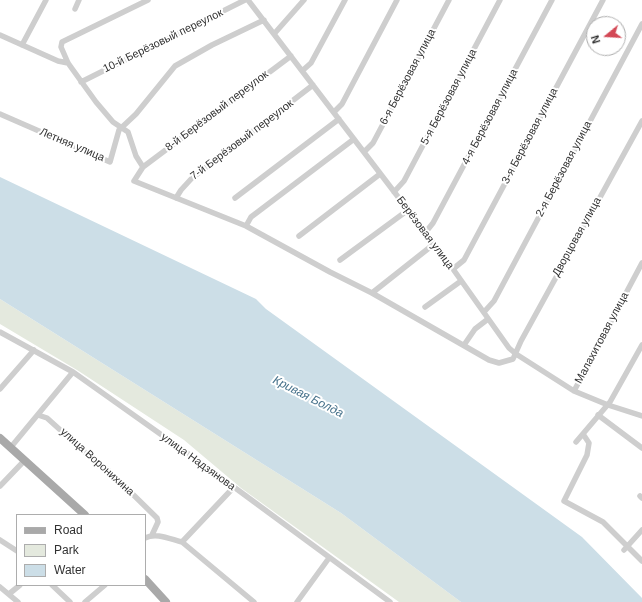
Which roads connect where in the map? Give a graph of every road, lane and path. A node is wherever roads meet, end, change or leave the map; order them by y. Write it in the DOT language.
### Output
graph roads {
  1 [pos="46,0"];
  2 [pos="79,0"];
  3 [pos="148,0"];
  4 [pos="246,0"];
  5 [pos="304,0"];
  6 [pos="344,0"];
  7 [pos="397,0"];
  8 [pos="448,0"];
  9 [pos="500,0"];
  10 [pos="552,0"];
  11 [pos="603,0"];
  12 [pos="75,9"];
  13 [pos="264,20"];
  14 [pos="642,24"];
  15 [pos="274,34"];
  16 [pos="0,35"];
  17 [pos="22,45"];
  18 [pos="290,56"];
  19 [pos="68,63"];
  20 [pos="302,71"];
  21 [pos="81,82"];
  22 [pos="314,85"];
  23 [pos="334,112"];
  24 [pos="0,114"];
  25 [pos="339,119"];
  26 [pos="642,120"];
  27 [pos="122,127"];
  28 [pos="354,139"];
  29 [pos="364,152"];
  30 [pos="143,167"];
  31 [pos="380,174"];
  32 [pos="394,192"];
  33 [pos="176,198"];
  34 [pos="235,198"];
  35 [pos="408,210"];
  36 [pos="246,226"];
  37 [pos="426,233"];
  38 [pos="299,236"];
  39 [pos="434,244"];
  40 [pos="340,260"];
  41 [pos="642,263"];
  42 [pos="453,269"];
  43 [pos="461,281"];
  44 [pos="372,293"];
  45 [pos="426,307"];
  46 [pos="484,312"];
  47 [pos="488,319"];
  48 [pos="0,332"];
  49 [pos="642,344"];
  50 [pos="464,345"];
  51 [pos="34,350"];
  52 [pos="516,354"];
  53 [pos="73,372"];
  54 [pos="0,388"];
  55 [pos="574,391"];
  56 [pos="608,405"];
  57 [pos="38,415"];
  58 [pos="598,415"];
  59 [pos="642,416"];
  60 [pos="582,434"];
  61 [pos="0,438"];
  62 [pos="576,442"];
  63 [pos="11,447"];
  64 [pos="642,448"];
  65 [pos="25,460"];
  66 [pos="0,486"];
  67 [pos="233,488"];
  68 [pos="84,514"];
  69 [pos="642,530"];
  70 [pos="152,535"];
  71 [pos="146,538"];
  72 [pos="0,540"];
  73 [pos="182,542"];
  74 [pos="625,548"];
  75 [pos="16,550"];
  76 [pos="329,558"];
  77 [pos="642,562"];
  78 [pos="146,580"];
  79 [pos="19,586"];
  80 [pos="53,586"];
  81 [pos="104,586"];
  82 [pos="0,587"];
  83 [pos="9,594"];
  84 [pos="300,601"];
  85 [pos="18,602"];
  86 [pos="70,602"];
  87 [pos="85,602"];
  88 [pos="166,602"];
  89 [pos="254,602"];
  90 [pos="390,602"];
  1 -- 17 [label="street"];
  2 -- 12 [label="street"];
  3 -- 19 [label="street"];
  4 -- 13 [label="street, Берёзовая улица"];
  4 -- 21 [label="street, 10-й Берёзовый переулок"];
  5 -- 15 [label="street"];
  6 -- 20 [label="street"];
  7 -- 23 [label="street"];
  8 -- 29 [label="street, 6-я Берёзовая улица"];
  9 -- 32 [label="street, 5-я Берёзовая улица"];
  10 -- 37 [label="street, 4-я Берёзовая улица"];
  11 -- 42 [label="street, 3-я Берёзовая улица"];
  13 -- 15 [label="street, Берёзовая улица"];
  13 -- 27 [label="street"];
  14 -- 46 [label="street, 2-я Берёзовая улица"];
  15 -- 18 [label="street, Берёзовая улица"];
  16 -- 17 [label="street"];
  17 -- 19 [label="street"];
  18 -- 20 [label="street, Берёзовая улица"];
  18 -- 30 [label="street, 8-й Берёзовый переулок"];
  19 -- 21 [label="street"];
  20 -- 22 [label="street, Берёзовая улица"];
  21 -- 27 [label="street"];
  22 -- 23 [label="street, Берёзовая улица"];
  22 -- 33 [label="street, 7-й Берёзовый переулок"];
  23 -- 25 [label="street, Берёзовая улица"];
  24 -- 27 [label="street, Летняя улица"];
  25 -- 28 [label="street, Берёзовая улица"];
  25 -- 34 [label="street"];
  26 -- 52 [label="street, Дворцовая улица"];
  27 -- 30 [label="street"];
  28 -- 29 [label="street, Берёзовая улица"];
  28 -- 36 [label="street"];
  29 -- 31 [label="street, Берёзовая улица"];
  30 -- 33 [label="street"];
  31 -- 32 [label="street, Берёзовая улица"];
  31 -- 38 [label="street"];
  32 -- 35 [label="street, Берёзовая улица"];
  33 -- 36 [label="street"];
  35 -- 37 [label="street, Берёзовая улица"];
  35 -- 40 [label="street"];
  36 -- 44 [label="street"];
  37 -- 39 [label="street, Берёзовая улица"];
  39 -- 42 [label="street, Берёзовая улица"];
  39 -- 44 [label="street"];
  41 -- 55 [label="street, Малахитовая улица"];
  42 -- 43 [label="street, Берёзовая улица"];
  43 -- 45 [label="street"];
  43 -- 46 [label="street, Берёзовая улица"];
  44 -- 50 [label="street"];
  46 -- 47 [label="street, Берёзовая улица"];
  47 -- 50 [label="street"];
  47 -- 52 [label="street, Берёзовая улица"];
  48 -- 51 [label="street, улица Надзянова"];
  49 -- 56 [label="street"];
  50 -- 52 [label="street"];
  51 -- 53 [label="street, улица Надзянова"];
  51 -- 54 [label="street"];
  52 -- 55 [label="street, Берёзовая улица"];
  53 -- 57 [label="street"];
  53 -- 67 [label="street, улица Надзянова"];
  55 -- 56 [label="street, Берёзовая улица"];
  56 -- 58 [label="street"];
  56 -- 59 [label="street, Берёзовая улица"];
  57 -- 63 [label="street"];
  57 -- 70 [label="street, улица Воронихина"];
  58 -- 60 [label="street"];
  58 -- 64 [label="street"];
  60 -- 62 [label="street"];
  60 -- 74 [label="street"];
  61 -- 63 [label="main road"];
  63 -- 65 [label="main road"];
  65 -- 66 [label="street"];
  65 -- 68 [label="main road"];
  67 -- 73 [label="street"];
  67 -- 76 [label="street, улица Надзянова"];
  69 -- 74 [label="street"];
  70 -- 71 [label="street"];
  70 -- 73 [label="street"];
  72 -- 75 [label="street"];
  73 -- 89 [label="street"];
  74 -- 77 [label="street"];
  76 -- 84 [label="street"];
  76 -- 90 [label="street, улица Надзянова"];
  78 -- 88 [label="main road"];
  79 -- 83 [label="street"];
  80 -- 86 [label="street"];
  81 -- 87 [label="street"];
  82 -- 83 [label="street"];
  83 -- 85 [label="street"];
}
